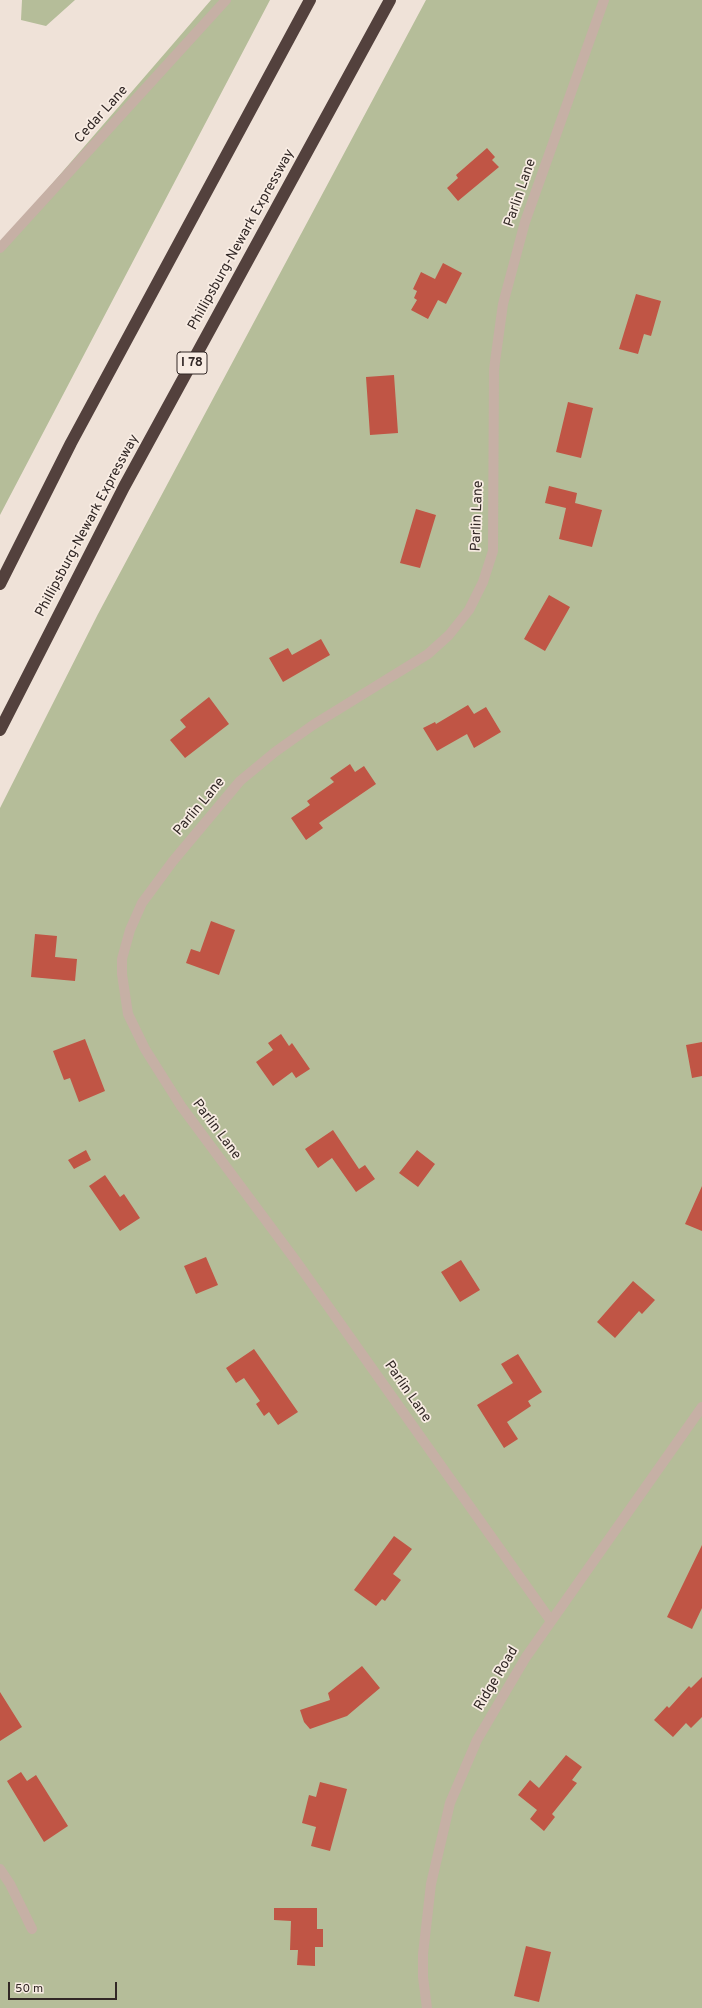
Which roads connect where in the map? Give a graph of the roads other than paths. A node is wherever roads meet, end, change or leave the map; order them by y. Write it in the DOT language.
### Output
graph roads {
  1 [pos="226,0"];
  2 [pos="310,0"];
  3 [pos="390,0"];
  4 [pos="604,0"];
  5 [pos="0,248"];
  6 [pos="0,584"];
  7 [pos="0,730"];
  8 [pos="702,1407"];
  9 [pos="551,1621"];
  10 [pos="0,1869"];
  11 [pos="32,1929"];
  12 [pos="427,2008"];
  1 -- 5 [label="street, Cedar Lane"];
  2 -- 6 [label="highway"];
  3 -- 7 [label="highway, Phillipsburg-Newark Expressway / I 78"];
  4 -- 9 [label="street, Parlin Lane"];
  8 -- 9 [label="street, Ridge Road"];
  9 -- 12 [label="street, Ridge Road"];
  10 -- 11 [label="street"];
}
